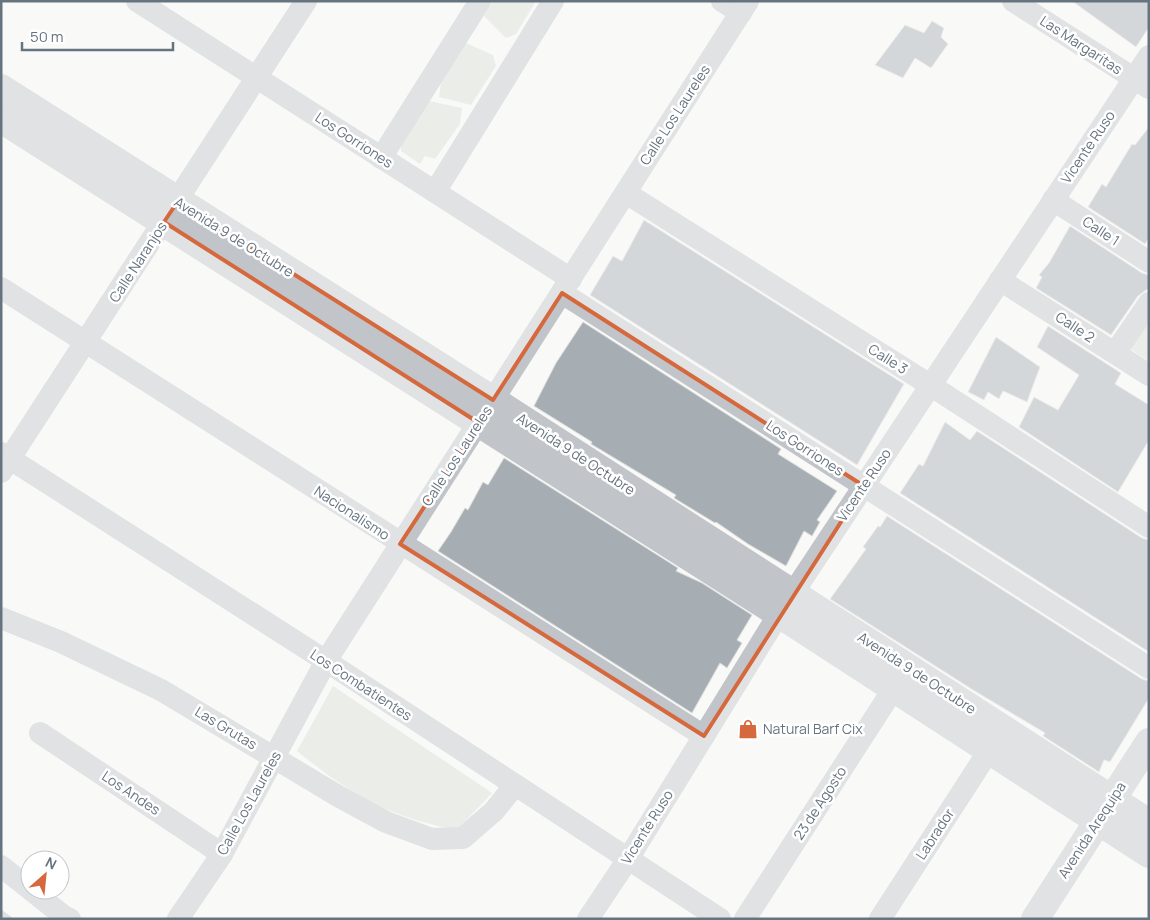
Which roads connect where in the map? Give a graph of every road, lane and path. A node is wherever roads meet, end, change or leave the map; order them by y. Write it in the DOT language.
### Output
graph roads {
  1 [pos="137,1"];
  2 [pos="306,1"];
  3 [pos="480,1"];
  4 [pos="553,1"];
  5 [pos="722,1"];
  6 [pos="1013,1"];
  7 [pos="745,7"];
  8 [pos="1149,56"];
  9 [pos="256,78"];
  10 [pos="1141,83"];
  11 [pos="1,88"];
  12 [pos="1,119"];
  13 [pos="381,158"];
  14 [pos="435,192"];
  15 [pos="626,193"];
  16 [pos="1053,200"];
  17 [pos="170,212"];
  18 [pos="1149,262"];
  19 [pos="1000,280"];
  20 [pos="566,286"];
  21 [pos="1,288"];
  22 [pos="1149,303"];
  23 [pos="85,343"];
  24 [pos="1115,354"];
  25 [pos="1149,375"];
  26 [pos="930,385"];
  27 [pos="493,400"];
  28 [pos="479,423"];
  29 [pos="4,461"];
  30 [pos="864,486"];
  31 [pos="1149,527"];
  32 [pos="400,544"];
  33 [pos="786,603"];
  34 [pos="1,618"];
  35 [pos="326,661"];
  36 [pos="1149,668"];
  37 [pos="894,688"];
  38 [pos="40,733"];
  39 [pos="704,736"];
  40 [pos="1149,742"];
  41 [pos="990,749"];
  42 [pos="274,757"];
  43 [pos="515,785"];
  44 [pos="1105,810"];
  45 [pos="1149,824"];
  46 [pos="222,854"];
  47 [pos="1149,854"];
  48 [pos="628,859"];
  49 [pos="1,866"];
  50 [pos="70,919"];
  51 [pos="178,919"];
  52 [pos="588,919"];
  53 [pos="720,919"];
  54 [pos="745,919"];
  55 [pos="880,919"];
  56 [pos="1035,919"];
  1 -- 9 [label="street, Los Gorriones"];
  2 -- 9 [label="street, Calle Naranjos"];
  3 -- 13 [label="street"];
  4 -- 14 [label="street"];
  5 -- 7 [label="street"];
  6 -- 10 [label="street, Las Margaritas"];
  7 -- 15 [label="street, Calle Los Laureles"];
  8 -- 10 [label="street, Vicente Ruso"];
  9 -- 13 [label="street, Los Gorriones"];
  9 -- 17 [label="street, Calle Naranjos"];
  10 -- 16 [label="street, Vicente Ruso"];
  11 -- 17 [label="street, Avenida 9 de Octubre"];
  12 -- 17 [label="street, Avenida 9 de Octubre"];
  13 -- 14 [label="street, Los Gorriones"];
  14 -- 20 [label="street, Los Gorriones"];
  15 -- 20 [label="street, Calle Los Laureles"];
  15 -- 26 [label="street, Calle 3"];
  16 -- 18 [label="street, Calle 1"];
  16 -- 19 [label="street, Vicente Ruso"];
  17 -- 23 [label="street, Calle Naranjos"];
  17 -- 27 [label="street, Avenida 9 de Octubre"];
  17 -- 28 [label="street, Avenida 9 de Octubre"];
  19 -- 24 [label="street, Calle 2"];
  19 -- 26 [label="street, Vicente Ruso"];
  20 -- 27 [label="street, Calle Los Laureles"];
  20 -- 30 [label="street, Los Gorriones"];
  21 -- 23 [label="street, Nacionalismo"];
  22 -- 24 [label="street"];
  23 -- 29 [label="street, Calle Naranjos"];
  23 -- 32 [label="street, Nacionalismo"];
  24 -- 25 [label="street, Calle 2"];
  26 -- 30 [label="street, Vicente Ruso"];
  26 -- 31 [label="street, Calle 3"];
  27 -- 28 [label="street, Calle Los Laureles"];
  27 -- 33 [label="street, Avenida 9 de Octubre"];
  28 -- 32 [label="street, Calle Los Laureles"];
  28 -- 33 [label="street, Avenida 9 de Octubre"];
  29 -- 35 [label="street, Los Combatientes"];
  30 -- 33 [label="street, Vicente Ruso"];
  30 -- 36 [label="street, Los Gorriones"];
  32 -- 35 [label="street, Calle Los Laureles"];
  32 -- 39 [label="street, Nacionalismo"];
  33 -- 37 [label="street, Avenida 9 de Octubre"];
  33 -- 39 [label="street, Vicente Ruso"];
  33 -- 44 [label="street, Avenida 9 de Octubre"];
  34 -- 42 [label="street, Las Grutas"];
  35 -- 42 [label="street, Calle Los Laureles"];
  35 -- 43 [label="street, Los Combatientes"];
  37 -- 41 [label="street, Avenida 9 de Octubre"];
  37 -- 54 [label="street, 23 de Agosto"];
  38 -- 46 [label="street, Los Andes"];
  39 -- 48 [label="street, Vicente Ruso"];
  40 -- 44 [label="street, Avenida Arequipa"];
  41 -- 44 [label="street, Avenida 9 de Octubre"];
  41 -- 55 [label="street, Labrador"];
  42 -- 43 [label="street, Las Grutas"];
  42 -- 46 [label="street, Calle Los Laureles"];
  43 -- 48 [label="street, Los Combatientes"];
  44 -- 45 [label="street, Avenida 9 de Octubre"];
  44 -- 47 [label="street, Avenida 9 de Octubre"];
  44 -- 56 [label="street, Avenida Arequipa"];
  46 -- 51 [label="street, Calle Los Laureles"];
  48 -- 52 [label="street, Vicente Ruso"];
  48 -- 53 [label="street, Los Combatientes"];
  49 -- 50 [label="street"];
}
